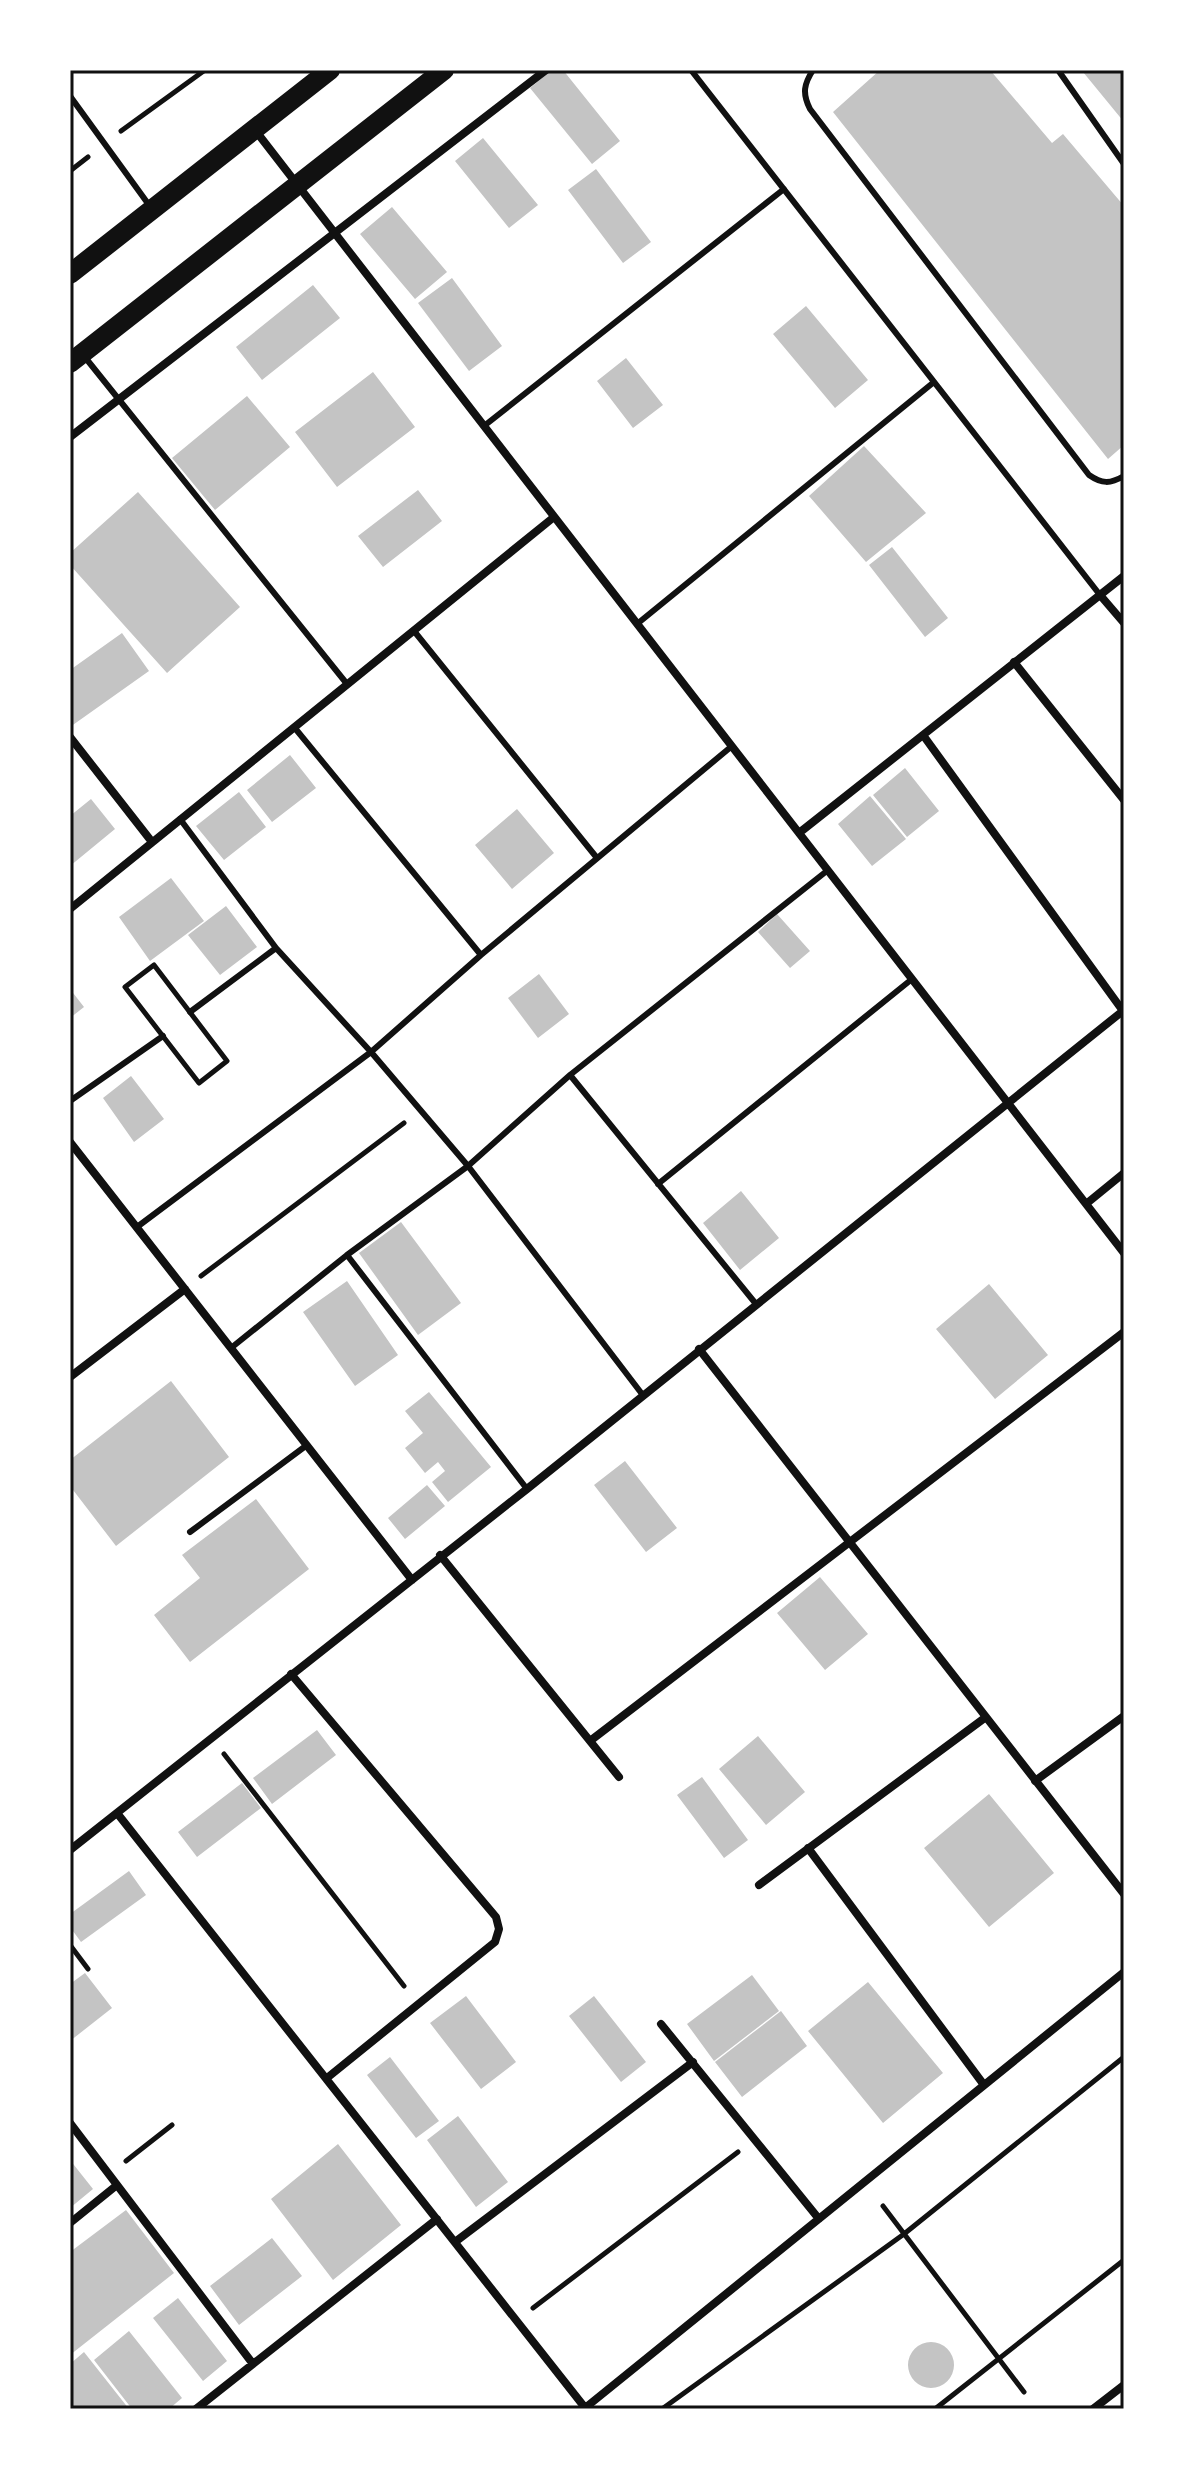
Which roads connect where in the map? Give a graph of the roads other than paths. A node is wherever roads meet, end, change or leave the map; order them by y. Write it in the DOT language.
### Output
graph roads {
  1 [pos="330,70"];
  2 [pos="444,70"];
  3 [pos="546,70"];
  4 [pos="691,70"];
  5 [pos="813,70"];
  6 [pos="1058,70"];
  7 [pos="70,96"];
  8 [pos="255,129"];
  9 [pos="1124,164"];
  10 [pos="297,184"];
  11 [pos="784,189"];
  12 [pos="152,208"];
  13 [pos="335,234"];
  14 [pos="70,274"];
  15 [pos="76,359"];
  16 [pos="934,382"];
  17 [pos="119,400"];
  18 [pos="484,426"];
  19 [pos="70,437"];
  20 [pos="1124,476"];
  21 [pos="554,517"];
  22 [pos="1124,576"];
  23 [pos="1100,595"];
  24 [pos="1124,623"];
  25 [pos="637,624"];
  26 [pos="414,631"];
  27 [pos="1014,662"];
  28 [pos="347,684"];
  29 [pos="294,727"];
  30 [pos="923,735"];
  31 [pos="70,737"];
  32 [pos="732,746"];
  33 [pos="1124,800"];
  34 [pos="180,819"];
  35 [pos="799,833"];
  36 [pos="152,842"];
  37 [pos="597,858"];
  38 [pos="828,870"];
  39 [pos="70,909"];
  40 [pos="276,948"];
  41 [pos="481,955"];
  42 [pos="912,979"];
  43 [pos="1124,1010"];
  44 [pos="190,1012"];
  45 [pos="163,1036"];
  46 [pos="371,1052"];
  47 [pos="570,1075"];
  48 [pos="70,1101"];
  49 [pos="1008,1103"];
  50 [pos="70,1142"];
  51 [pos="468,1166"];
  52 [pos="1124,1173"];
  53 [pos="658,1184"];
  54 [pos="1086,1204"];
  55 [pos="137,1227"];
  56 [pos="1124,1253"];
  57 [pos="347,1255"];
  58 [pos="185,1289"];
  59 [pos="756,1304"];
  60 [pos="1124,1332"];
  61 [pos="231,1348"];
  62 [pos="699,1349"];
  63 [pos="70,1377"];
  64 [pos="642,1394"];
  65 [pos="307,1445"];
  66 [pos="527,1489"];
  67 [pos="190,1532"];
  68 [pos="850,1542"];
  69 [pos="440,1555"];
  70 [pos="412,1580"];
  71 [pos="291,1674"];
  72 [pos="1124,1716"];
  73 [pos="986,1717"];
  74 [pos="590,1741"];
  75 [pos="619,1777"];
  76 [pos="1035,1781"];
  77 [pos="117,1813"];
  78 [pos="808,1848"];
  79 [pos="70,1850"];
  80 [pos="759,1885"];
  81 [pos="1124,1894"];
  82 [pos="1124,1972"];
  83 [pos="661,2024"];
  84 [pos="693,2062"];
  85 [pos="327,2078"];
  86 [pos="984,2085"];
  87 [pos="70,2123"];
  88 [pos="117,2185"];
  89 [pos="437,2219"];
  90 [pos="819,2219"];
  91 [pos="70,2223"];
  92 [pos="455,2242"];
  93 [pos="253,2364"];
  94 [pos="1124,2385"];
  95 [pos="586,2408"];
  96 [pos="196,2409"];
  97 [pos="1093,2409"];
  1 -- 8 [label="main road"];
  2 -- 10 [label="main road"];
  3 -- 13 [label="street"];
  4 -- 11 [label="lane"];
  5 -- 20 [label="lane"];
  6 -- 9 [label="lane"];
  7 -- 12 [label="lane"];
  8 -- 10 [label="street"];
  8 -- 12 [label="main road"];
  10 -- 13 [label="street"];
  10 -- 15 [label="main road"];
  11 -- 16 [label="lane"];
  11 -- 18 [label="lane"];
  12 -- 14 [label="main road"];
  13 -- 17 [label="street"];
  13 -- 18 [label="street"];
  15 -- 17 [label="lane"];
  16 -- 23 [label="lane"];
  16 -- 25 [label="lane"];
  17 -- 19 [label="street"];
  17 -- 28 [label="lane"];
  18 -- 21 [label="street"];
  21 -- 25 [label="street"];
  21 -- 26 [label="street"];
  22 -- 23 [label="street"];
  23 -- 24 [label="street"];
  23 -- 27 [label="street"];
  25 -- 32 [label="street"];
  26 -- 28 [label="street"];
  26 -- 37 [label="lane"];
  27 -- 30 [label="street"];
  27 -- 33 [label="street"];
  28 -- 29 [label="street"];
  29 -- 34 [label="street"];
  29 -- 41 [label="lane"];
  30 -- 35 [label="street"];
  30 -- 43 [label="street"];
  31 -- 36 [label="street"];
  32 -- 35 [label="street"];
  32 -- 37 [label="lane"];
  34 -- 36 [label="street"];
  34 -- 40 [label="lane"];
  35 -- 38 [label="street"];
  36 -- 39 [label="street"];
  37 -- 41 [label="lane"];
  38 -- 42 [label="street"];
  38 -- 47 [label="lane"];
  40 -- 44 [label="lane"];
  40 -- 46 [label="lane"];
  41 -- 46 [label="lane"];
  42 -- 49 [label="street"];
  42 -- 53 [label="lane"];
  43 -- 49 [label="street"];
  45 -- 48 [label="lane"];
  46 -- 51 [label="lane"];
  46 -- 55 [label="lane"];
  47 -- 51 [label="lane"];
  47 -- 53 [label="lane"];
  49 -- 54 [label="street"];
  49 -- 59 [label="street"];
  50 -- 55 [label="street"];
  51 -- 57 [label="lane"];
  51 -- 64 [label="lane"];
  52 -- 54 [label="street"];
  53 -- 59 [label="lane"];
  54 -- 56 [label="street"];
  55 -- 58 [label="street"];
  57 -- 61 [label="lane"];
  57 -- 66 [label="lane"];
  58 -- 61 [label="street"];
  58 -- 63 [label="street"];
  59 -- 62 [label="street"];
  60 -- 68 [label="street"];
  61 -- 65 [label="street"];
  62 -- 64 [label="street"];
  62 -- 68 [label="street"];
  64 -- 66 [label="street"];
  65 -- 67 [label="lane"];
  65 -- 70 [label="street"];
  66 -- 69 [label="street"];
  68 -- 73 [label="street"];
  68 -- 74 [label="street"];
  69 -- 70 [label="street"];
  69 -- 74 [label="street"];
  70 -- 71 [label="street"];
  71 -- 77 [label="street"];
  71 -- 85 [label="street"];
  72 -- 76 [label="street"];
  73 -- 76 [label="street"];
  73 -- 78 [label="street"];
  74 -- 75 [label="street"];
  76 -- 81 [label="street"];
  77 -- 79 [label="street"];
  77 -- 85 [label="street"];
  78 -- 80 [label="street"];
  78 -- 86 [label="street"];
  82 -- 86 [label="street"];
  83 -- 84 [label="street"];
  84 -- 90 [label="street"];
  84 -- 92 [label="street"];
  85 -- 89 [label="street"];
  86 -- 90 [label="street"];
  87 -- 88 [label="street"];
  88 -- 91 [label="street"];
  88 -- 93 [label="street"];
  89 -- 92 [label="street"];
  89 -- 93 [label="street"];
  90 -- 95 [label="street"];
  92 -- 95 [label="street"];
  93 -- 96 [label="street"];
  94 -- 97 [label="street"];
}
